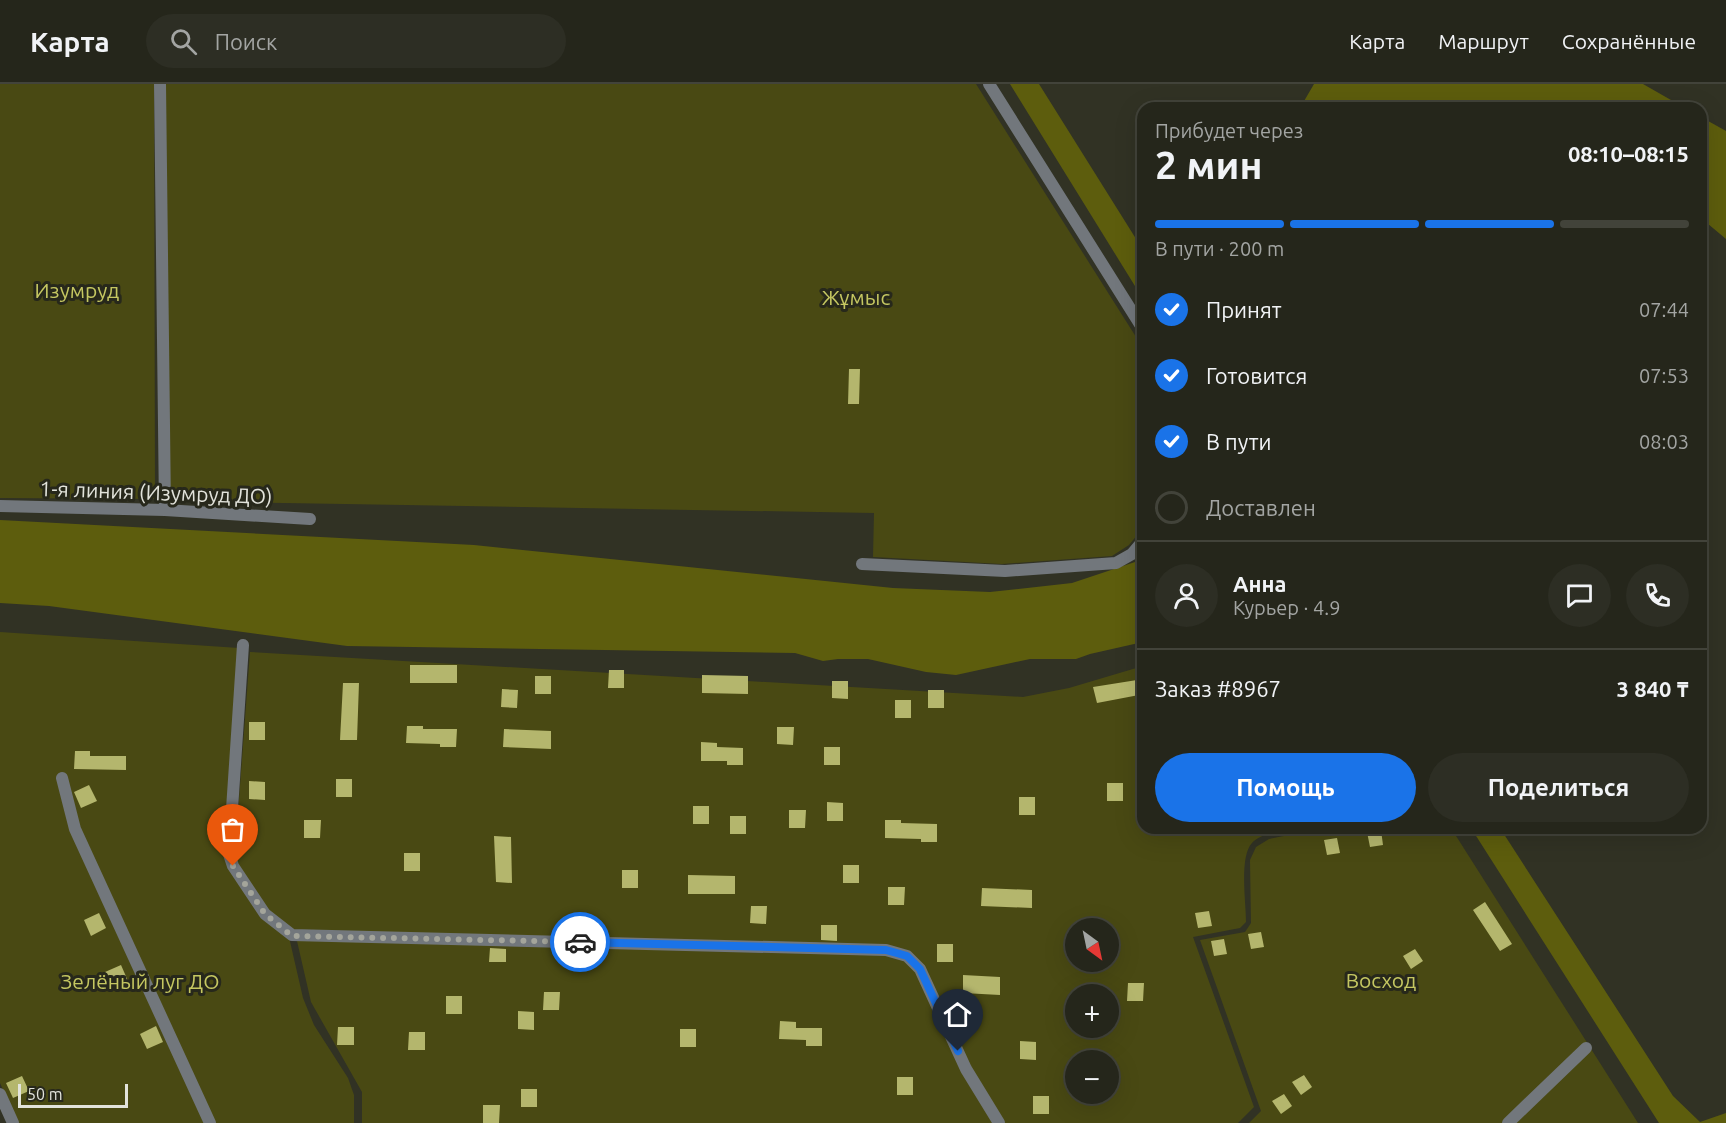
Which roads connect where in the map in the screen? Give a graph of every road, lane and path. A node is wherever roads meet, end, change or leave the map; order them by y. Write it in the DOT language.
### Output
graph roads {
  1 [pos="160,84"];
  2 [pos="989,84"];
  3 [pos="1137,319"];
  4 [pos="0,506"];
  5 [pos="165,510"];
  6 [pos="310,519"];
  7 [pos="1137,548"];
  8 [pos="862,564"];
  9 [pos="243,645"];
  10 [pos="62,778"];
  11 [pos="1586,1048"];
  12 [pos="0,1094"];
  13 [pos="13,1123"];
  14 [pos="210,1123"];
  15 [pos="999,1123"];
  16 [pos="1508,1123"];
  1 -- 5 [label="street"];
  2 -- 3 [label="street"];
  4 -- 5 [label="street, 1-я линия (Изумруд ДО)"];
  5 -- 6 [label="street, 1-я линия (Изумруд ДО)"];
  7 -- 8 [label="street"];
  9 -- 15 [label="street"];
  10 -- 14 [label="street"];
  11 -- 16 [label="street"];
  12 -- 13 [label="street"];
}
